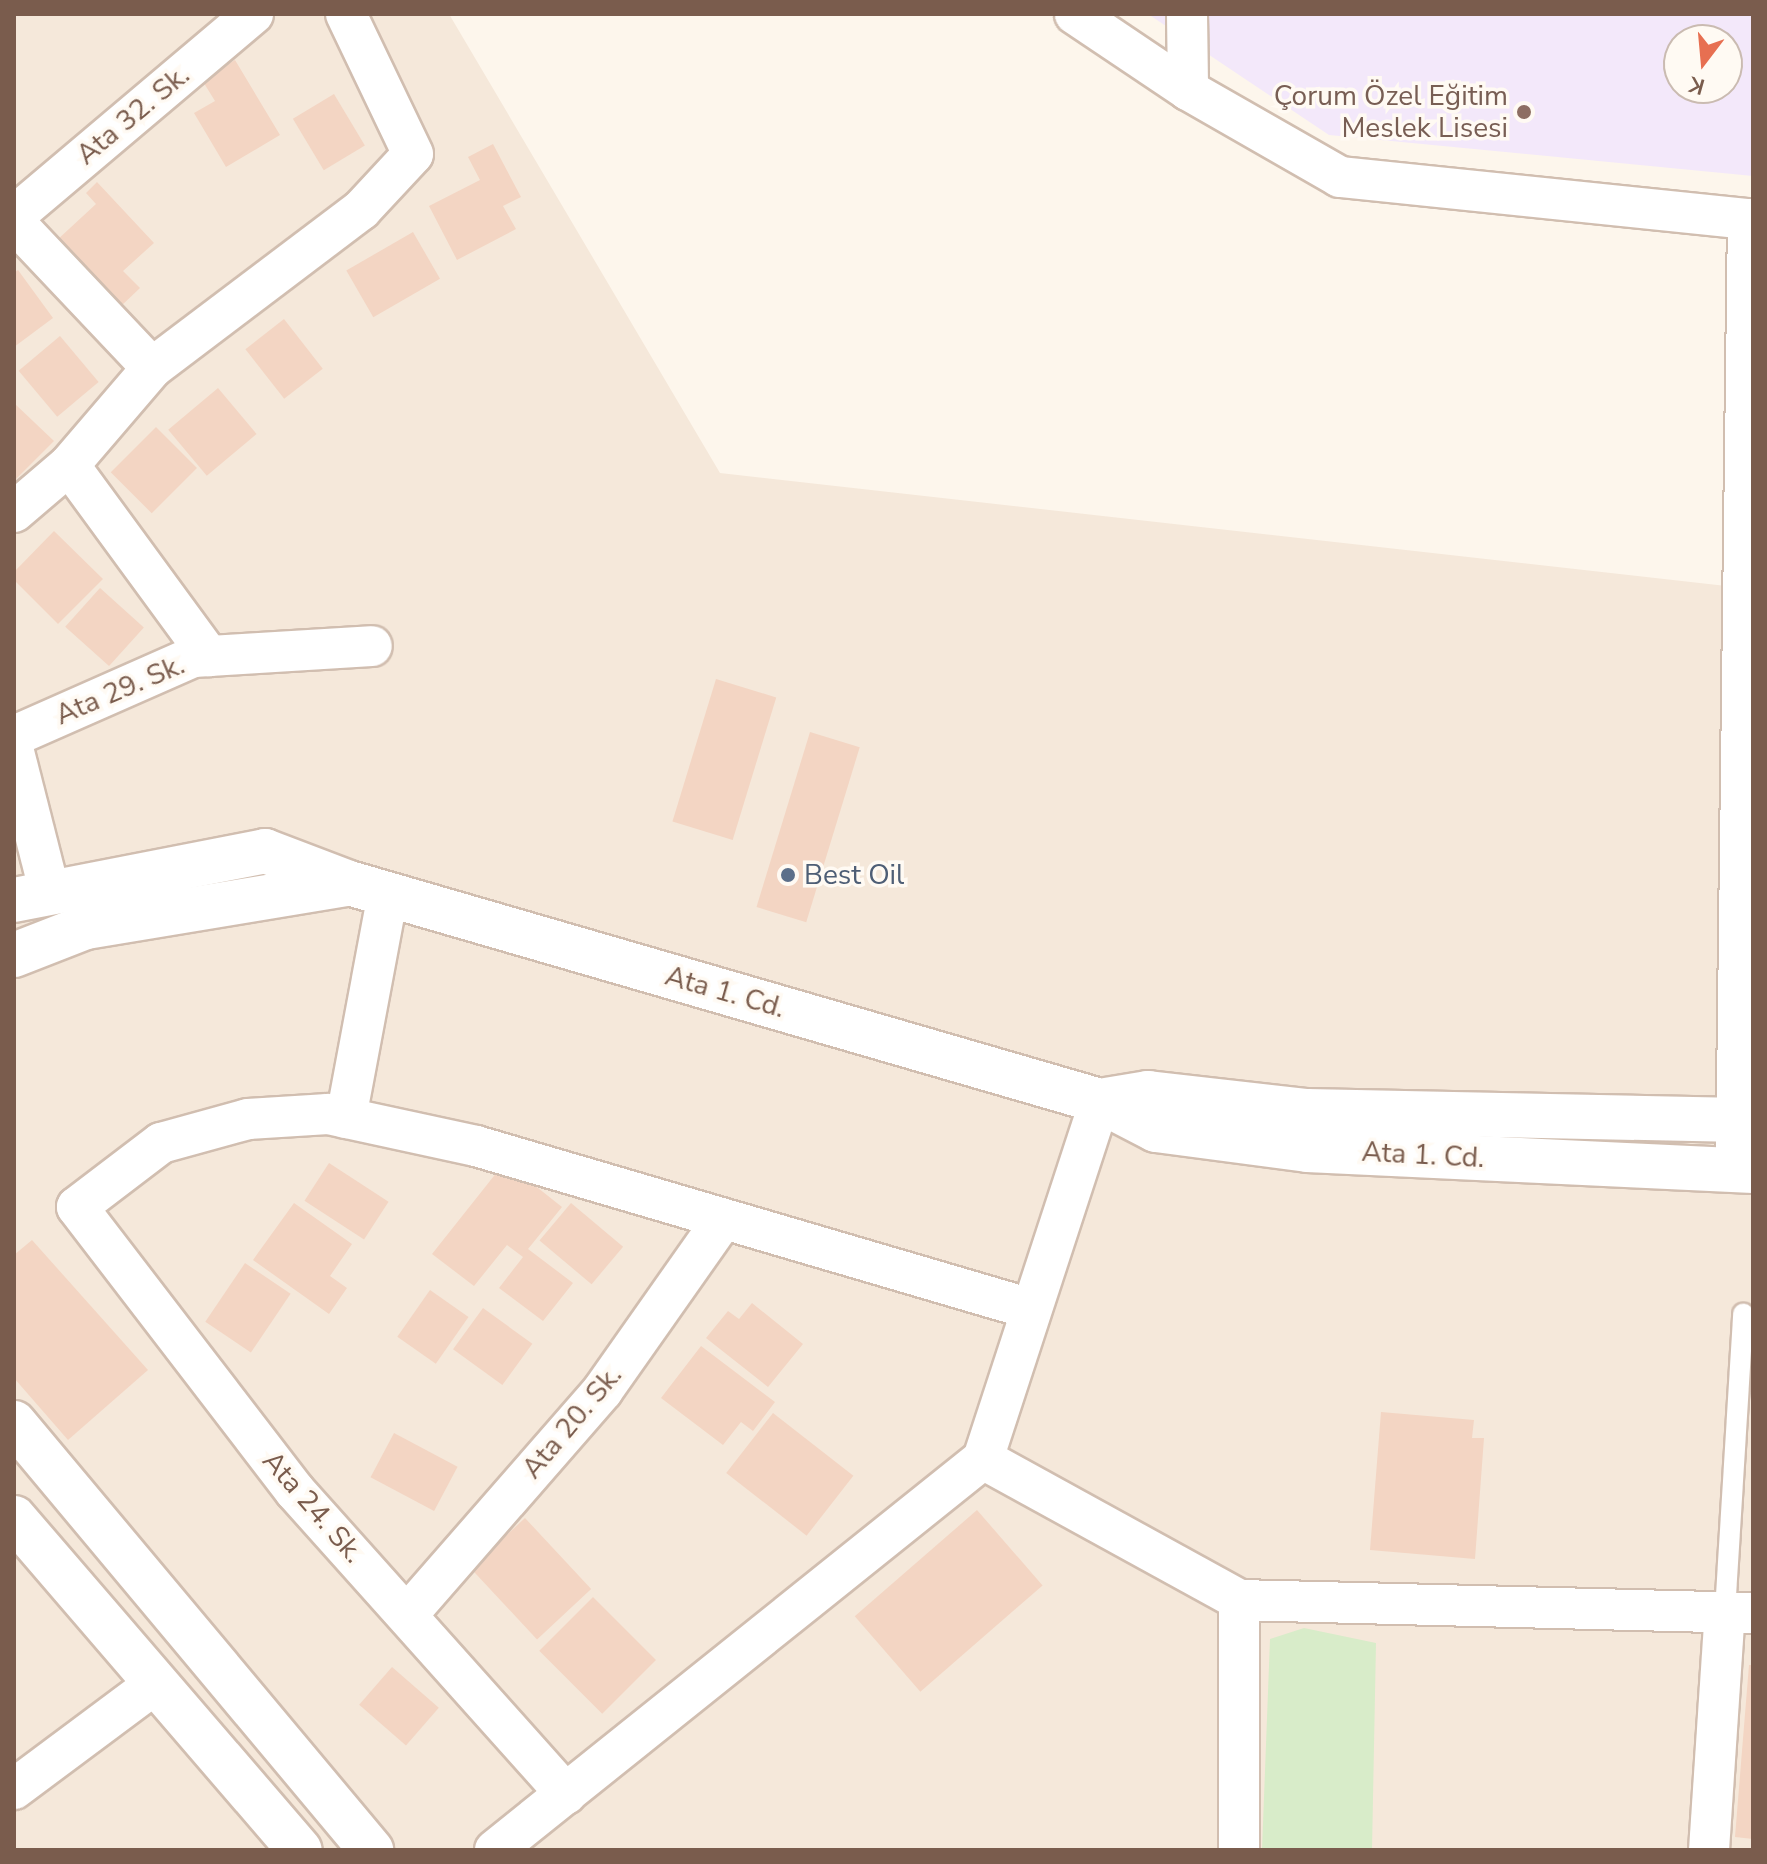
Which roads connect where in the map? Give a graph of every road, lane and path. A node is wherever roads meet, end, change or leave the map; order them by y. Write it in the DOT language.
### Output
graph roads {
  1 [pos="253,14"];
  2 [pos="346,14"];
  3 [pos="1075,14"];
  4 [pos="1187,14"];
  5 [pos="1188,90"];
  6 [pos="14,216"];
  7 [pos="1751,220"];
  8 [pos="14,222"];
  9 [pos="152,368"];
  10 [pos="69,465"];
  11 [pos="14,512"];
  12 [pos="372,646"];
  13 [pos="209,656"];
  14 [pos="1748,663"];
  15 [pos="14,736"];
  16 [pos="14,752"];
  17 [pos="369,888"];
  18 [pos="32,896"];
  19 [pos="14,955"];
  20 [pos="1100,1101"];
  21 [pos="346,1118"];
  22 [pos="1745,1120"];
  23 [pos="1745,1170"];
  24 [pos="723,1219"];
  25 [pos="1031,1309"];
  26 [pos="1743,1314"];
  27 [pos="14,1423"];
  28 [pos="983,1459"];
  29 [pos="14,1518"];
  30 [pos="1239,1600"];
  31 [pos="1739,1613"];
  32 [pos="407,1615"];
  33 [pos="155,1684"];
  34 [pos="14,1789"];
  35 [pos="566,1794"];
  36 [pos="300,1850"];
  37 [pos="371,1850"];
  38 [pos="495,1850"];
  39 [pos="1239,1850"];
  40 [pos="1709,1850"];
  1 -- 6 [label="street, Ata 32. Sk."];
  2 -- 9 [label="street"];
  3 -- 5 [label="street"];
  4 -- 5 [label="street"];
  5 -- 7 [label="street"];
  7 -- 14 [label="street"];
  8 -- 9 [label="street"];
  9 -- 10 [label="street"];
  10 -- 11 [label="street"];
  10 -- 13 [label="street"];
  12 -- 13 [label="street, Ata 29. Sk."];
  13 -- 15 [label="street, Ata 29. Sk."];
  14 -- 22 [label="street"];
  16 -- 18 [label="street"];
  17 -- 18 [label="street, Ata 1. Cd."];
  17 -- 19 [label="street"];
  17 -- 20 [label="street, Ata 1. Cd."];
  17 -- 21 [label="street"];
  20 -- 22 [label="street, Ata 1. Cd."];
  20 -- 23 [label="street, Ata 1. Cd."];
  20 -- 25 [label="street"];
  21 -- 24 [label="street"];
  21 -- 32 [label="street, Ata 24. Sk."];
  22 -- 23 [label="street"];
  24 -- 25 [label="street"];
  24 -- 32 [label="street, Ata 20. Sk."];
  25 -- 28 [label="street"];
  26 -- 31 [label="lane"];
  27 -- 37 [label="street"];
  28 -- 30 [label="street"];
  28 -- 35 [label="street"];
  29 -- 33 [label="street"];
  30 -- 31 [label="street"];
  30 -- 39 [label="street"];
  31 -- 40 [label="street"];
  32 -- 35 [label="street, Ata 24. Sk."];
  33 -- 34 [label="street"];
  33 -- 36 [label="street"];
  35 -- 38 [label="street"];
}
